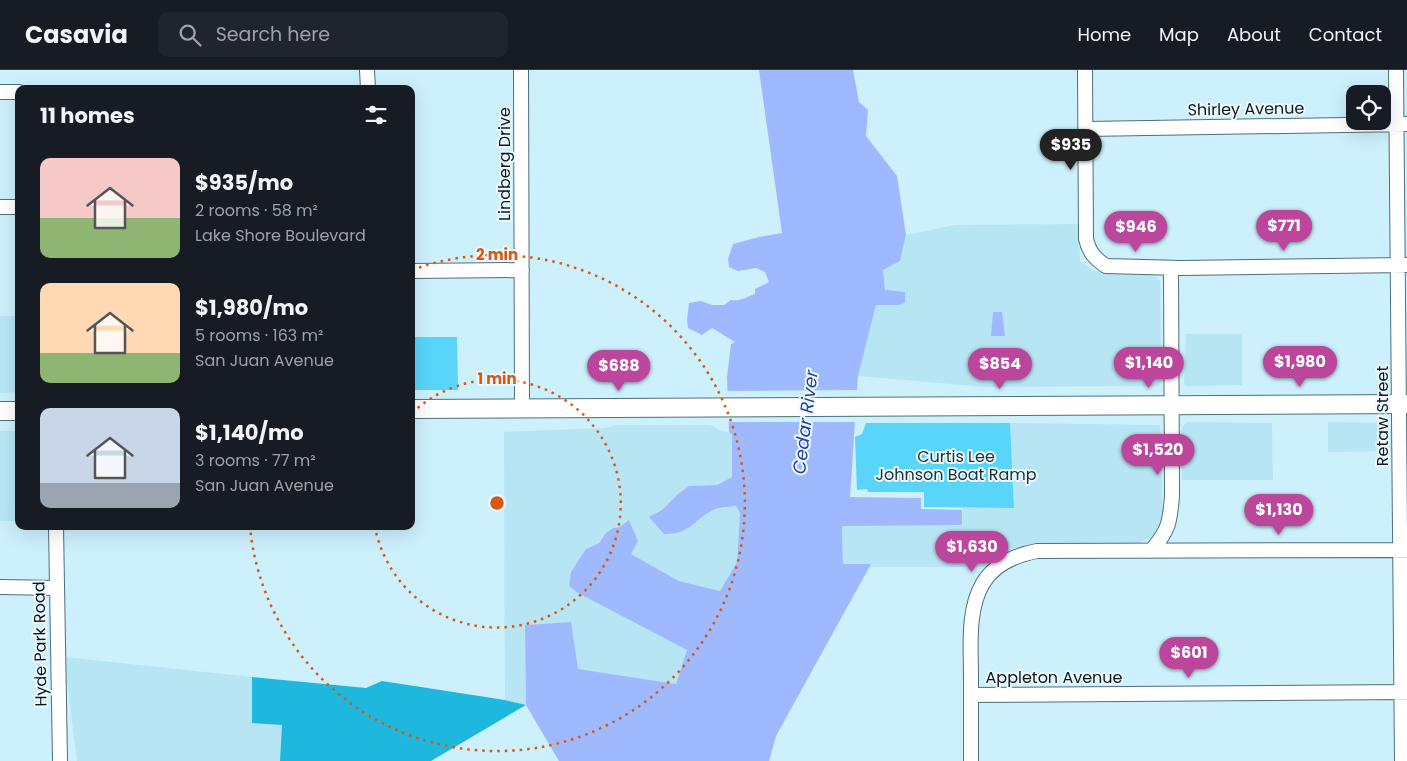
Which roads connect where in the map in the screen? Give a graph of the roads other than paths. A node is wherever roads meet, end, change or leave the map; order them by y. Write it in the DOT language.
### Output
graph roads {
  1 [pos="367,70"];
  2 [pos="520,70"];
  3 [pos="1085,70"];
  4 [pos="1396,70"];
  5 [pos="368,85"];
  6 [pos="0,92"];
  7 [pos="15,92"];
  8 [pos="1402,124"];
  9 [pos="1086,129"];
  10 [pos="0,207"];
  11 [pos="15,207"];
  12 [pos="1402,265"];
  13 [pos="1171,268"];
  14 [pos="522,270"];
  15 [pos="415,271"];
  16 [pos="1403,404"];
  17 [pos="1172,405"];
  18 [pos="522,408"];
  19 [pos="415,409"];
  20 [pos="0,411"];
  21 [pos="15,411"];
  22 [pos="56,530"];
  23 [pos="1404,550"];
  24 [pos="1151,551"];
  25 [pos="0,587"];
  26 [pos="57,588"];
  27 [pos="1404,692"];
  28 [pos="971,695"];
  29 [pos="60,761"];
  30 [pos="971,761"];
  31 [pos="1402,761"];
  1 -- 5 [label="street"];
  2 -- 14 [label="street, Lindberg Drive"];
  3 -- 9 [label="street"];
  4 -- 8 [label="street, Retaw Street"];
  6 -- 7 [label="street"];
  8 -- 9 [label="street, Shirley Avenue"];
  8 -- 12 [label="street, Retaw Street"];
  9 -- 13 [label="street"];
  10 -- 11 [label="street"];
  12 -- 13 [label="street"];
  12 -- 16 [label="street, Retaw Street"];
  13 -- 17 [label="street"];
  14 -- 15 [label="street"];
  14 -- 18 [label="street, Lindberg Drive"];
  16 -- 17 [label="main road"];
  16 -- 23 [label="street, Retaw Street"];
  17 -- 18 [label="main road"];
  17 -- 24 [label="street"];
  18 -- 19 [label="main road"];
  20 -- 21 [label="main road"];
  22 -- 26 [label="street, Hyde Park Road"];
  23 -- 24 [label="street"];
  23 -- 27 [label="street, Retaw Street"];
  24 -- 28 [label="street"];
  25 -- 26 [label="street"];
  26 -- 29 [label="street, Hyde Park Road"];
  27 -- 28 [label="street, Appleton Avenue"];
  27 -- 31 [label="street, Retaw Street"];
  28 -- 30 [label="street"];
}
